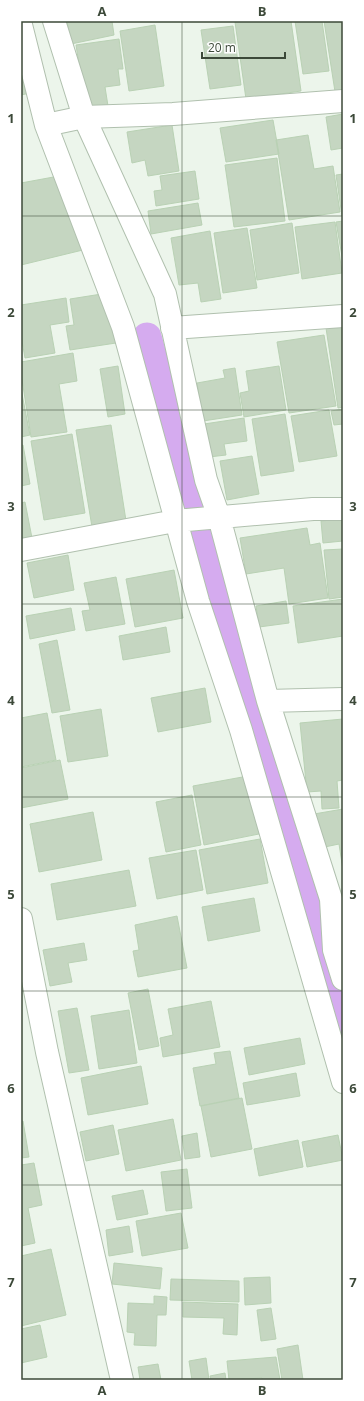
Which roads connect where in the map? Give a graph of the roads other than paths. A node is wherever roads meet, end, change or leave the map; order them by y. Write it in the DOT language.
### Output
graph roads {
  1 [pos="54,21"];
  2 [pos="21,25"];
  3 [pos="343,101"];
  4 [pos="84,117"];
  5 [pos="46,125"];
  6 [pos="343,316"];
  7 [pos="172,328"];
  8 [pos="343,509"];
  9 [pos="219,516"];
  10 [pos="175,521"];
  11 [pos="21,550"];
  12 [pos="343,699"];
  13 [pos="268,701"];
  14 [pos="337,898"];
  15 [pos="21,919"];
  16 [pos="343,979"];
  17 [pos="343,1082"];
  18 [pos="122,1380"];
  1 -- 4 [label="street"];
  2 -- 5 [label="street"];
  3 -- 4 [label="street"];
  4 -- 5 [label="street"];
  4 -- 7 [label="street"];
  5 -- 10 [label="street"];
  6 -- 7 [label="street"];
  7 -- 9 [label="street"];
  8 -- 9 [label="street"];
  9 -- 10 [label="street"];
  9 -- 13 [label="street"];
  10 -- 11 [label="street"];
  10 -- 17 [label="street"];
  12 -- 13 [label="street"];
  13 -- 14 [label="street"];
  14 -- 16 [label="street"];
  15 -- 18 [label="street"];
}
